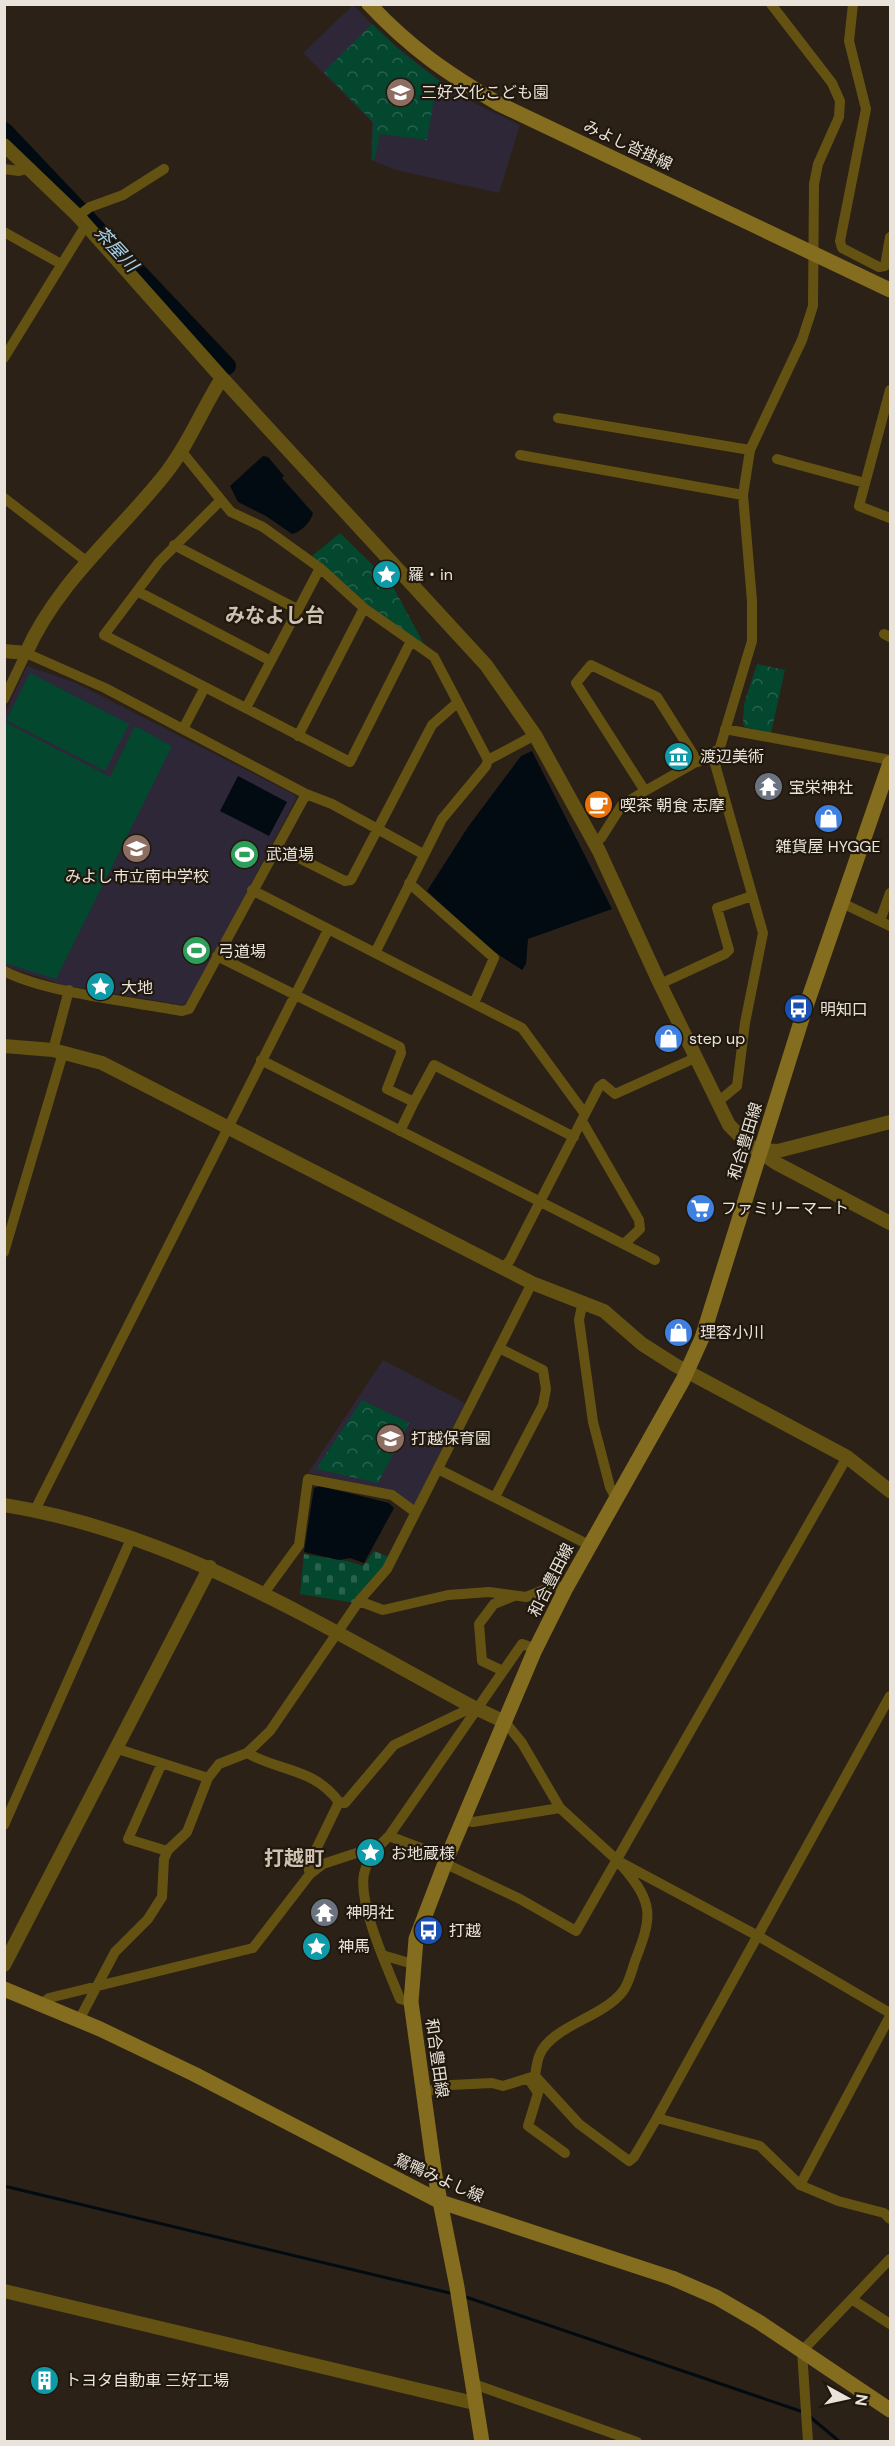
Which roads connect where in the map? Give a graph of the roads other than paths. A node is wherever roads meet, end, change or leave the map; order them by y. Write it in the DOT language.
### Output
graph roads {
  1 [pos="369,4"];
  2 [pos="771,4"];
  3 [pos="854,4"];
  4 [pos="4,145"];
  5 [pos="31,168"];
  6 [pos="4,169"];
  7 [pos="164,169"];
  8 [pos="83,216"];
  9 [pos="4,232"];
  10 [pos="891,237"];
  11 [pos="61,264"];
  12 [pos="888,269"];
  13 [pos="891,290"];
  14 [pos="4,358"];
  15 [pos="222,378"];
  16 [pos="891,390"];
  17 [pos="558,418"];
  18 [pos="750,450"];
  19 [pos="182,452"];
  20 [pos="520,455"];
  21 [pos="777,459"];
  22 [pos="865,483"];
  23 [pos="743,495"];
  24 [pos="4,498"];
  25 [pos="221,500"];
  26 [pos="891,518"];
  27 [pos="174,545"];
  28 [pos="86,561"];
  29 [pos="320,568"];
  30 [pos="138,591"];
  31 [pos="364,608"];
  32 [pos="297,609"];
  33 [pos="411,641"];
  34 [pos="4,651"];
  35 [pos="26,653"];
  36 [pos="269,660"];
  37 [pos="205,687"];
  38 [pos="4,699"];
  39 [pos="457,703"];
  40 [pos="246,708"];
  41 [pos="183,729"];
  42 [pos="725,729"];
  43 [pos="536,735"];
  44 [pos="297,736"];
  45 [pos="719,749"];
  46 [pos="488,760"];
  47 [pos="698,762"];
  48 [pos="891,762"];
  49 [pos="645,791"];
  50 [pos="306,794"];
  51 [pos="378,829"];
  52 [pos="595,843"];
  53 [pos="277,847"];
  54 [pos="423,854"];
  55 [pos="409,883"];
  56 [pos="252,890"];
  57 [pos="891,893"];
  58 [pos="753,896"];
  59 [pos="842,903"];
  60 [pos="880,921"];
  61 [pos="891,926"];
  62 [pos="328,930"];
  63 [pos="375,954"];
  64 [pos="217,956"];
  65 [pos="4,971"];
  66 [pos="660,984"];
  67 [pos="69,990"];
  68 [pos="295,994"];
  69 [pos="474,1004"];
  70 [pos="4,1046"];
  71 [pos="58,1051"];
  72 [pos="695,1058"];
  73 [pos="261,1060"];
  74 [pos="719,1101"];
  75 [pos="414,1102"];
  76 [pos="583,1118"];
  77 [pos="891,1122"];
  78 [pos="229,1128"];
  79 [pos="400,1131"];
  80 [pos="574,1137"];
  81 [pos="760,1150"];
  82 [pos="541,1202"];
  83 [pos="891,1224"];
  84 [pos="624,1244"];
  85 [pos="4,1252"];
  86 [pos="655,1260"];
  87 [pos="503,1268"];
  88 [pos="532,1283"];
  89 [pos="583,1301"];
  90 [pos="499,1348"];
  91 [pos="847,1456"];
  92 [pos="438,1469"];
  93 [pos="891,1491"];
  94 [pos="495,1497"];
  95 [pos="616,1498"];
  96 [pos="4,1505"];
  97 [pos="35,1510"];
  98 [pos="416,1512"];
  99 [pos="131,1539"];
  100 [pos="589,1545"];
  101 [pos="210,1567"];
  102 [pos="566,1588"];
  103 [pos="264,1593"];
  104 [pos="514,1596"];
  105 [pos="359,1601"];
  106 [pos="337,1634"];
  107 [pos="536,1649"];
  108 [pos="503,1671"];
  109 [pos="891,1696"];
  110 [pos="474,1708"];
  111 [pos="505,1722"];
  112 [pos="118,1749"];
  113 [pos="247,1753"];
  114 [pos="162,1763"];
  115 [pos="208,1778"];
  116 [pos="339,1802"];
  117 [pos="560,1808"];
  118 [pos="462,1820"];
  119 [pos="4,1825"];
  120 [pos="389,1836"];
  121 [pos="378,1846"];
  122 [pos="167,1851"];
  123 [pos="363,1851"];
  124 [pos="446,1861"];
  125 [pos="618,1861"];
  126 [pos="369,1863"];
  127 [pos="310,1874"];
  128 [pos="758,1936"];
  129 [pos="382,1954"];
  130 [pos="413,1964"];
  131 [pos="4,1965"];
  132 [pos="96,1988"];
  133 [pos="4,1989"];
  134 [pos="411,2002"];
  135 [pos="41,2004"];
  136 [pos="891,2015"];
  137 [pos="79,2020"];
  138 [pos="531,2077"];
  139 [pos="424,2092"];
  140 [pos="657,2118"];
  141 [pos="565,2153"];
  142 [pos="800,2185"];
  143 [pos="441,2202"];
  144 [pos="891,2219"];
  145 [pos="891,2259"];
  146 [pos="4,2291"];
  147 [pos="853,2300"];
  148 [pos="891,2324"];
  149 [pos="802,2351"];
  150 [pos="471,2383"];
  151 [pos="474,2403"];
  152 [pos="891,2410"];
  153 [pos="482,2442"];
  154 [pos="637,2442"];
  155 [pos="808,2442"];
  1 -- 13 [label="main road, みよし沓掛線"];
  2 -- 18 [label="street"];
  3 -- 12 [label="street"];
  4 -- 5 [label="street"];
  5 -- 6 [label="street"];
  5 -- 8 [label="street"];
  7 -- 8 [label="street"];
  8 -- 11 [label="street"];
  8 -- 15 [label="street"];
  9 -- 11 [label="street"];
  10 -- 12 [label="street"];
  11 -- 14 [label="street"];
  15 -- 19 [label="street"];
  15 -- 43 [label="street"];
  16 -- 22 [label="street"];
  17 -- 18 [label="street"];
  18 -- 23 [label="street"];
  19 -- 25 [label="street"];
  19 -- 28 [label="street"];
  20 -- 23 [label="street"];
  21 -- 22 [label="street"];
  22 -- 26 [label="street"];
  23 -- 42 [label="street"];
  24 -- 28 [label="street"];
  25 -- 27 [label="street"];
  25 -- 29 [label="street"];
  27 -- 30 [label="street"];
  27 -- 32 [label="street"];
  28 -- 35 [label="street"];
  29 -- 31 [label="street"];
  29 -- 32 [label="street"];
  30 -- 36 [label="street"];
  30 -- 37 [label="street"];
  31 -- 33 [label="street"];
  31 -- 44 [label="street"];
  32 -- 36 [label="street"];
  33 -- 39 [label="street"];
  33 -- 44 [label="street"];
  34 -- 35 [label="street"];
  35 -- 38 [label="street"];
  35 -- 41 [label="street"];
  36 -- 40 [label="street"];
  37 -- 40 [label="street"];
  37 -- 41 [label="street"];
  39 -- 46 [label="street"];
  39 -- 51 [label="street"];
  40 -- 44 [label="street"];
  41 -- 50 [label="street"];
  42 -- 45 [label="street"];
  42 -- 48 [label="street"];
  43 -- 46 [label="street"];
  43 -- 52 [label="street"];
  45 -- 47 [label="street"];
  45 -- 58 [label="street"];
  46 -- 54 [label="street"];
  47 -- 49 [label="street"];
  47 -- 49 [label="street"];
  48 -- 59 [label="main road, 和合豊田線"];
  49 -- 52 [label="street"];
  50 -- 51 [label="street"];
  50 -- 53 [label="street"];
  51 -- 53 [label="street"];
  51 -- 54 [label="street"];
  52 -- 66 [label="street"];
  53 -- 56 [label="street"];
  54 -- 55 [label="street"];
  55 -- 63 [label="street"];
  55 -- 69 [label="street"];
  56 -- 62 [label="street"];
  56 -- 64 [label="street"];
  57 -- 60 [label="street"];
  58 -- 66 [label="street"];
  58 -- 74 [label="street"];
  59 -- 60 [label="street"];
  59 -- 81 [label="main road, 和合豊田線"];
  60 -- 61 [label="street"];
  62 -- 63 [label="street"];
  62 -- 68 [label="street"];
  63 -- 69 [label="street"];
  64 -- 67 [label="street"];
  64 -- 68 [label="street"];
  65 -- 67 [label="street"];
  66 -- 72 [label="street"];
  67 -- 71 [label="street"];
  68 -- 73 [label="street"];
  68 -- 75 [label="street"];
  69 -- 76 [label="street"];
  70 -- 71 [label="street"];
  71 -- 78 [label="street"];
  71 -- 85 [label="street"];
  72 -- 74 [label="street"];
  72 -- 76 [label="street"];
  73 -- 78 [label="street"];
  73 -- 79 [label="street"];
  74 -- 81 [label="street"];
  75 -- 79 [label="street"];
  75 -- 80 [label="street"];
  76 -- 80 [label="street"];
  76 -- 84 [label="street"];
  77 -- 81 [label="street"];
  78 -- 87 [label="street"];
  78 -- 97 [label="street"];
  79 -- 82 [label="street"];
  80 -- 82 [label="street"];
  81 -- 83 [label="street"];
  81 -- 95 [label="main road, 和合豊田線"];
  82 -- 84 [label="street"];
  82 -- 87 [label="street"];
  84 -- 86 [label="street"];
  87 -- 88 [label="street"];
  88 -- 89 [label="street"];
  88 -- 90 [label="street"];
  89 -- 91 [label="street"];
  89 -- 95 [label="street"];
  90 -- 92 [label="street"];
  90 -- 94 [label="street"];
  91 -- 93 [label="street"];
  91 -- 125 [label="street"];
  92 -- 94 [label="street"];
  92 -- 98 [label="street"];
  94 -- 100 [label="street"];
  95 -- 100 [label="main road, 和合豊田線"];
  96 -- 97 [label="street"];
  97 -- 99 [label="street"];
  98 -- 103 [label="street"];
  98 -- 105 [label="street"];
  99 -- 101 [label="street"];
  99 -- 119 [label="street"];
  100 -- 102 [label="main road, 和合豊田線"];
  101 -- 103 [label="street"];
  101 -- 112 [label="street"];
  102 -- 104 [label="street"];
  102 -- 107 [label="main road, 和合豊田線"];
  103 -- 106 [label="street"];
  104 -- 105 [label="street"];
  104 -- 108 [label="street"];
  105 -- 106 [label="street"];
  106 -- 110 [label="street"];
  106 -- 113 [label="street"];
  107 -- 108 [label="street"];
  107 -- 111 [label="main road, 和合豊田線"];
  108 -- 110 [label="street"];
  109 -- 128 [label="street"];
  110 -- 111 [label="street"];
  110 -- 116 [label="street"];
  110 -- 120 [label="street"];
  111 -- 117 [label="street"];
  111 -- 118 [label="main road, 和合豊田線"];
  112 -- 114 [label="street"];
  112 -- 131 [label="street"];
  113 -- 115 [label="street"];
  113 -- 116 [label="street"];
  114 -- 115 [label="street"];
  114 -- 122 [label="street"];
  115 -- 122 [label="street"];
  116 -- 127 [label="street"];
  117 -- 118 [label="street"];
  117 -- 125 [label="street"];
  118 -- 124 [label="main road, 和合豊田線"];
  120 -- 121 [label="street"];
  120 -- 124 [label="street"];
  121 -- 123 [label="street"];
  121 -- 126 [label="street"];
  122 -- 132 [label="street"];
  123 -- 126 [label="street"];
  123 -- 127 [label="street"];
  124 -- 125 [label="street"];
  124 -- 130 [label="main road, 和合豊田線"];
  125 -- 128 [label="street"];
  125 -- 138 [label="street"];
  126 -- 129 [label="street"];
  127 -- 132 [label="street"];
  128 -- 136 [label="street"];
  128 -- 140 [label="street"];
  129 -- 130 [label="street"];
  129 -- 134 [label="street"];
  130 -- 134 [label="main road, 和合豊田線"];
  132 -- 135 [label="street"];
  132 -- 137 [label="street"];
  133 -- 135 [label="main road, 鴛鴨みよし線"];
  134 -- 139 [label="main road, 和合豊田線"];
  135 -- 137 [label="main road, 鴛鴨みよし線"];
  136 -- 142 [label="street"];
  137 -- 143 [label="main road, 鴛鴨みよし線"];
  138 -- 139 [label="street"];
  138 -- 140 [label="street"];
  138 -- 141 [label="street"];
  139 -- 143 [label="main road, 和合豊田線"];
  140 -- 142 [label="street"];
  142 -- 144 [label="street"];
  143 -- 149 [label="main road, 鴛鴨みよし線"];
  143 -- 150 [label="main road, 和合豊田線"];
  145 -- 147 [label="street"];
  146 -- 151 [label="street"];
  147 -- 148 [label="street"];
  147 -- 149 [label="street"];
  149 -- 152 [label="main road, 鴛鴨みよし線"];
  149 -- 155 [label="street"];
  150 -- 151 [label="main road, 和合豊田線"];
  150 -- 154 [label="street"];
  151 -- 153 [label="main road, 和合豊田線"];
}
